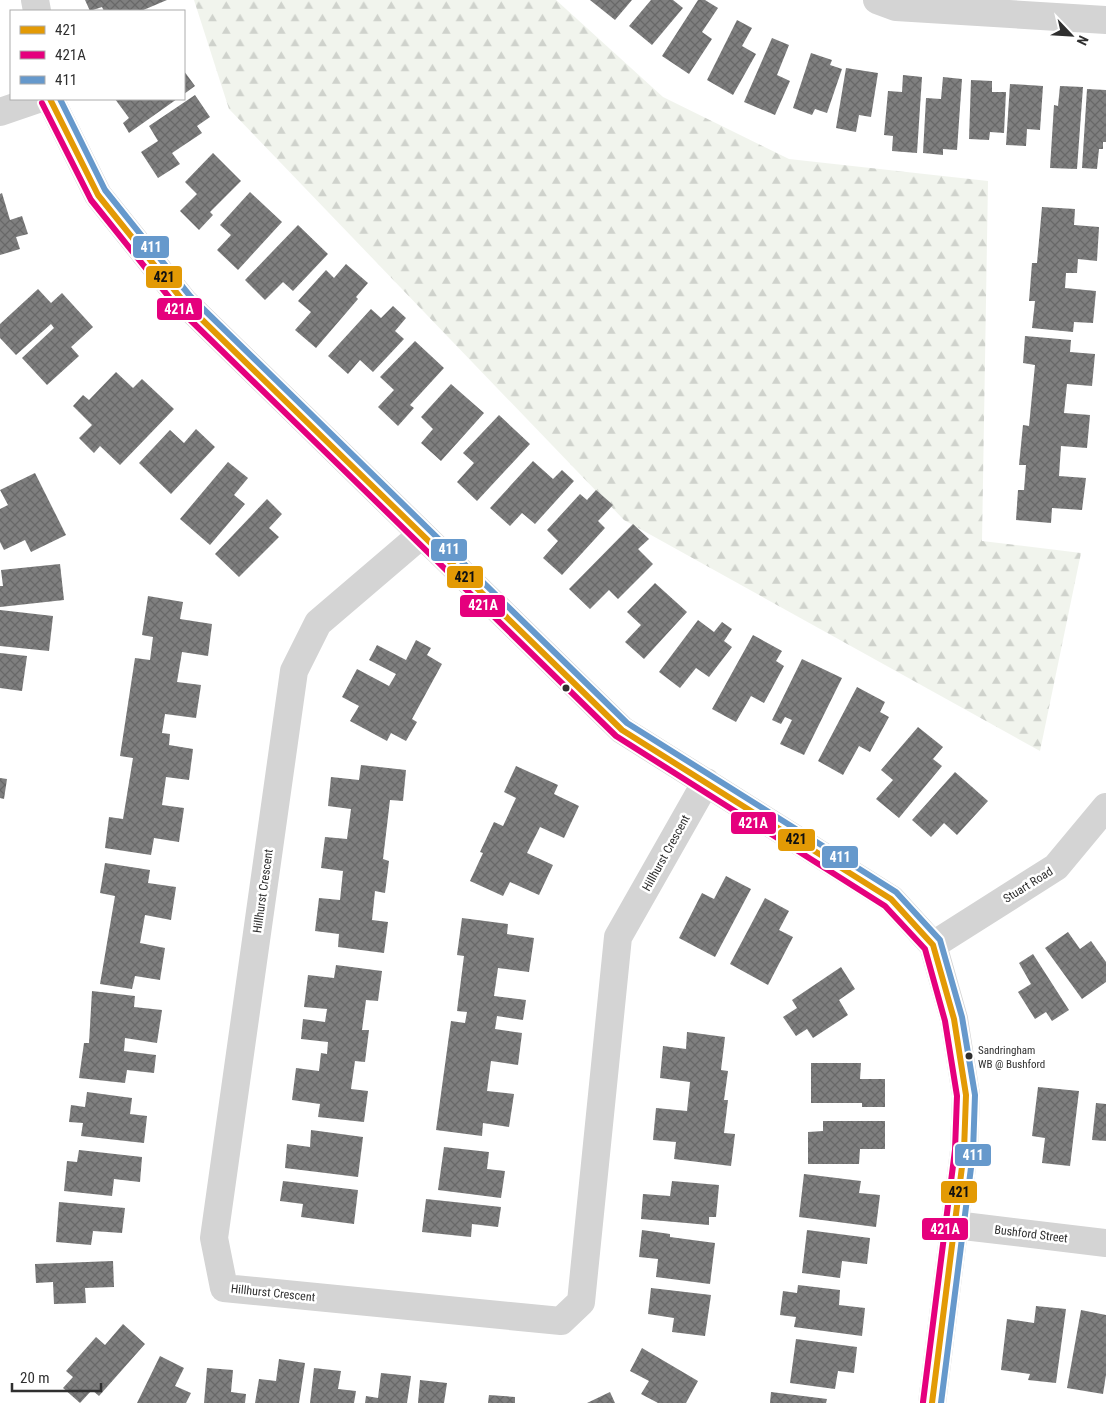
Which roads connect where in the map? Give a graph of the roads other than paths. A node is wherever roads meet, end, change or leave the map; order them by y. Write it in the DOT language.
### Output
graph roads {
  1 [pos="877,0"];
  2 [pos="1106,20"];
  3 [pos="35,100"];
  4 [pos="50,100"];
  5 [pos="0,112"];
  6 [pos="421,535"];
  7 [pos="706,782"];
  8 [pos="1106,807"];
  9 [pos="933,945"];
  10 [pos="955,1225"];
  11 [pos="1106,1243"];
  12 [pos="932,1403"];
  1 -- 2 [label="street"];
  3 -- 5 [label="street"];
  4 -- 6 [label="street"];
  6 -- 7 [label="street"];
  6 -- 7 [label="street, Hillhurst Crescent"];
  7 -- 9 [label="street"];
  8 -- 9 [label="street, Stuart Road"];
  9 -- 10 [label="street"];
  10 -- 11 [label="street, Bushford Street"];
  10 -- 12 [label="street"];
}
